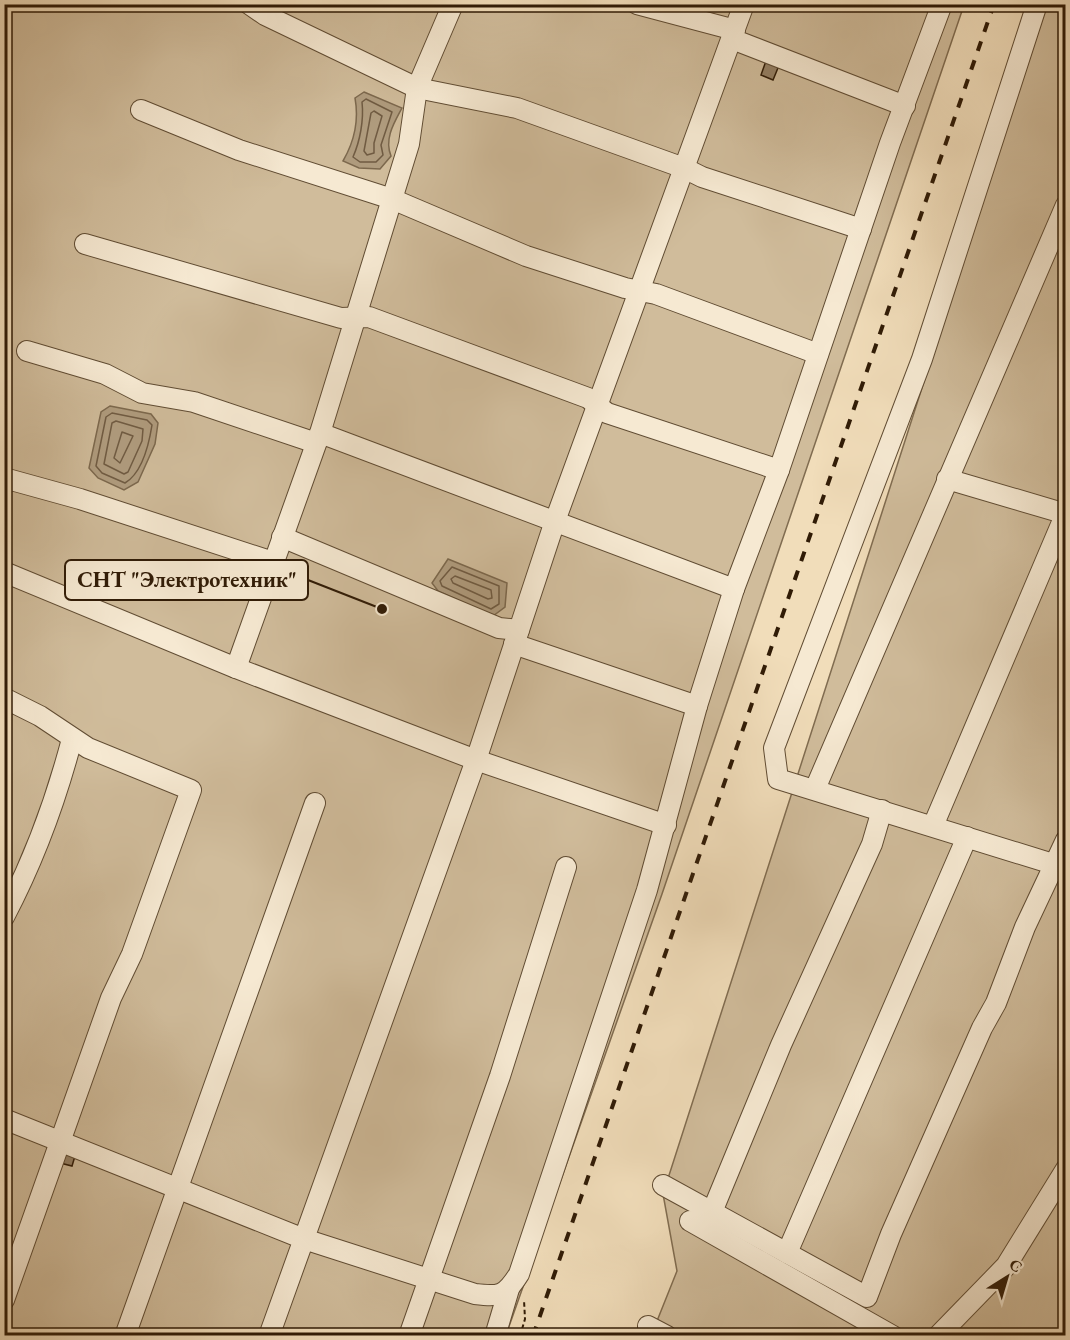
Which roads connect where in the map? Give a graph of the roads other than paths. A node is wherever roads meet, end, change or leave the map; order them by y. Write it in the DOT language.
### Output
graph roads {
  1 [pos="249,4"];
  2 [pos="453,4"];
  3 [pos="638,4"];
  4 [pos="744,4"];
  5 [pos="942,4"];
  6 [pos="1037,4"];
  7 [pos="734,34"];
  8 [pos="417,88"];
  9 [pos="905,106"];
  10 [pos="141,110"];
  11 [pos="684,168"];
  12 [pos="392,199"];
  13 [pos="1065,205"];
  14 [pos="861,229"];
  15 [pos="85,244"];
  16 [pos="639,290"];
  17 [pos="355,318"];
  18 [pos="27,351"];
  19 [pos="818,354"];
  20 [pos="597,405"];
  21 [pos="318,438"];
  22 [pos="779,470"];
  23 [pos="4,478"];
  24 [pos="947,479"];
  25 [pos="1065,514"];
  26 [pos="555,521"];
  27 [pos="282,537"];
  28 [pos="273,562"];
  29 [pos="4,572"];
  30 [pos="734,589"];
  31 [pos="516,637"];
  32 [pos="237,668"];
  33 [pos="4,698"];
  34 [pos="697,706"];
  35 [pos="72,739"];
  36 [pos="476,760"];
  37 [pos="815,789"];
  38 [pos="315,803"];
  39 [pos="882,810"];
  40 [pos="666,825"];
  41 [pos="933,826"];
  42 [pos="967,837"];
  43 [pos="1065,840"];
  44 [pos="1060,866"];
  45 [pos="566,867"];
  46 [pos="4,916"];
  47 [pos="4,1119"];
  48 [pos="61,1143"];
  49 [pos="1065,1169"];
  50 [pos="663,1185"];
  51 [pos="178,1189"];
  52 [pos="712,1212"];
  53 [pos="690,1221"];
  54 [pos="304,1239"];
  55 [pos="787,1253"];
  56 [pos="429,1278"];
  57 [pos="511,1285"];
  58 [pos="4,1300"];
  59 [pos="648,1326"];
  60 [pos="861,1328"];
  61 [pos="125,1335"];
  62 [pos="269,1335"];
  63 [pos="409,1335"];
  64 [pos="495,1335"];
  65 [pos="667,1335"];
  66 [pos="893,1335"];
  67 [pos="938,1335"];
  1 -- 8 [label="street"];
  2 -- 8 [label="street"];
  3 -- 7 [label="street"];
  4 -- 7 [label="street"];
  5 -- 9 [label="street"];
  6 -- 37 [label="street"];
  7 -- 9 [label="street"];
  7 -- 11 [label="street"];
  8 -- 11 [label="street"];
  8 -- 12 [label="street"];
  9 -- 14 [label="street"];
  10 -- 12 [label="street"];
  11 -- 14 [label="street"];
  11 -- 16 [label="street"];
  12 -- 16 [label="street"];
  12 -- 17 [label="street"];
  13 -- 24 [label="street"];
  14 -- 19 [label="street"];
  15 -- 17 [label="street"];
  16 -- 19 [label="street"];
  16 -- 20 [label="street"];
  17 -- 20 [label="street"];
  17 -- 21 [label="street"];
  18 -- 21 [label="street"];
  19 -- 22 [label="street"];
  20 -- 22 [label="street"];
  20 -- 26 [label="street"];
  21 -- 26 [label="street"];
  21 -- 27 [label="street"];
  22 -- 30 [label="street"];
  23 -- 28 [label="street"];
  24 -- 25 [label="street"];
  24 -- 37 [label="street"];
  25 -- 41 [label="street"];
  26 -- 30 [label="street"];
  26 -- 31 [label="street"];
  27 -- 28 [label="street"];
  27 -- 31 [label="street"];
  28 -- 32 [label="street"];
  29 -- 32 [label="street"];
  30 -- 34 [label="street"];
  31 -- 34 [label="street"];
  31 -- 36 [label="street"];
  32 -- 36 [label="street"];
  33 -- 35 [label="street"];
  34 -- 40 [label="street"];
  35 -- 46 [label="street"];
  35 -- 48 [label="street"];
  36 -- 40 [label="street"];
  36 -- 54 [label="street"];
  37 -- 39 [label="street"];
  38 -- 51 [label="street"];
  39 -- 41 [label="street"];
  39 -- 52 [label="street"];
  40 -- 57 [label="street"];
  41 -- 42 [label="street"];
  42 -- 44 [label="street"];
  42 -- 55 [label="street"];
  43 -- 44 [label="street"];
  44 -- 55 [label="street"];
  45 -- 56 [label="street"];
  47 -- 48 [label="street"];
  48 -- 51 [label="street"];
  48 -- 58 [label="street"];
  49 -- 67 [label="street"];
  50 -- 52 [label="street"];
  51 -- 54 [label="street"];
  51 -- 61 [label="street"];
  52 -- 55 [label="street"];
  53 -- 60 [label="street"];
  54 -- 56 [label="street"];
  54 -- 62 [label="street"];
  56 -- 57 [label="street"];
  56 -- 63 [label="street"];
  57 -- 64 [label="street"];
  59 -- 65 [label="street"];
  60 -- 66 [label="street"];
}
